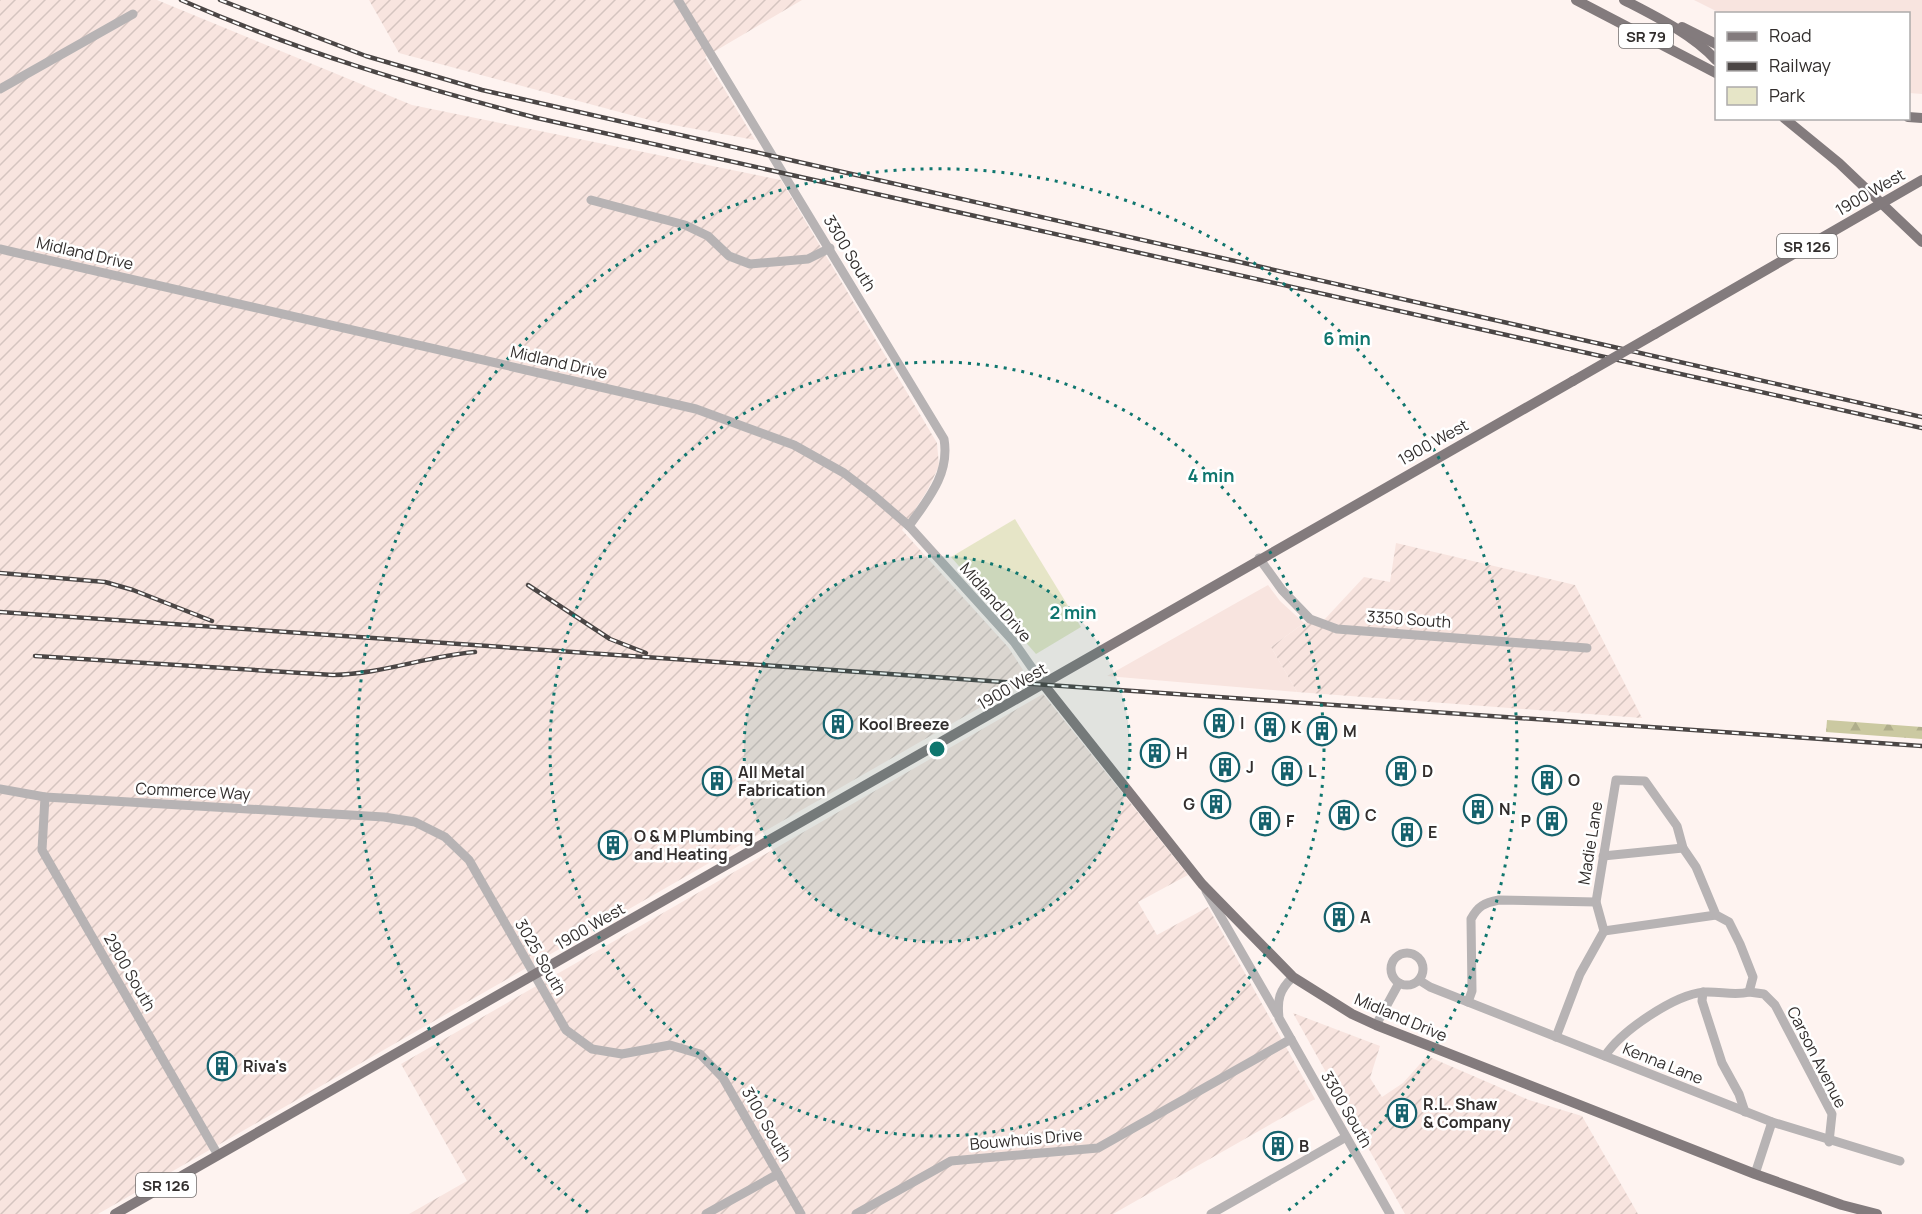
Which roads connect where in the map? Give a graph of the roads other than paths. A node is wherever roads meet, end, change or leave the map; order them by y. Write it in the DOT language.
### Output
graph roads {
  1 [pos="1576,0"];
  2 [pos="1624,0"];
  3 [pos="681,1"];
  4 [pos="1646,12"];
  5 [pos="133,14"];
  6 [pos="1715,44"];
  7 [pos="1715,59"];
  8 [pos="1715,72"];
  9 [pos="0,89"];
  10 [pos="1786,120"];
  11 [pos="1922,180"];
  12 [pos="591,200"];
  13 [pos="1881,203"];
  14 [pos="1922,242"];
  15 [pos="830,248"];
  16 [pos="0,249"];
  17 [pos="909,526"];
  18 [pos="1259,558"];
  19 [pos="1587,648"];
  20 [pos="1044,685"];
  21 [pos="0,789"];
  22 [pos="45,797"];
  23 [pos="384,817"];
  24 [pos="1683,848"];
  25 [pos="1603,856"];
  26 [pos="1202,884"];
  27 [pos="1596,903"];
  28 [pos="1716,915"];
  29 [pos="1604,931"];
  30 [pos="534,975"];
  31 [pos="1293,977"];
  32 [pos="1419,980"];
  33 [pos="1399,983"];
  34 [pos="1702,992"];
  35 [pos="1749,992"];
  36 [pos="1468,1002"];
  37 [pos="1279,1018"];
  38 [pos="1376,1025"];
  39 [pos="1556,1037"];
  40 [pos="1291,1039"];
  41 [pos="700,1054"];
  42 [pos="1605,1056"];
  43 [pos="1745,1112"];
  44 [pos="1772,1122"];
  45 [pos="1346,1137"];
  46 [pos="1829,1142"];
  47 [pos="218,1155"];
  48 [pos="1900,1161"];
  49 [pos="778,1174"];
  50 [pos="1755,1174"];
  51 [pos="115,1214"];
  52 [pos="706,1214"];
  53 [pos="801,1214"];
  54 [pos="856,1214"];
  55 [pos="1211,1214"];
  56 [pos="1390,1214"];
  57 [pos="1877,1214"];
  1 -- 8 [label="main road, SR 79"];
  2 -- 4 [label="main road, SR 79"];
  3 -- 15 [label="street, 3300 South"];
  4 -- 6 [label="main road"];
  4 -- 7 [label="main road, SR 79"];
  5 -- 9 [label="street"];
  10 -- 13 [label="main road"];
  11 -- 13 [label="main road, 1900 West / SR 126"];
  12 -- 15 [label="street"];
  13 -- 14 [label="main road"];
  13 -- 18 [label="main road, 1900 West / SR 126, bridge"];
  15 -- 17 [label="street, 3300 South"];
  16 -- 17 [label="street, Midland Drive"];
  17 -- 20 [label="street, Midland Drive"];
  18 -- 19 [label="street, 3350 South"];
  18 -- 20 [label="main road, 1900 West / SR 126"];
  20 -- 26 [label="main road, Midland Drive"];
  20 -- 30 [label="main road, 1900 West / SR 126"];
  21 -- 22 [label="street, Commerce Way"];
  22 -- 23 [label="street, Commerce Way"];
  22 -- 47 [label="street, 2900 South"];
  23 -- 30 [label="street, 3025 South"];
  24 -- 25 [label="street"];
  24 -- 25 [label="street, Madie Lane"];
  24 -- 28 [label="street"];
  25 -- 27 [label="street, Madie Lane"];
  26 -- 31 [label="main road, Midland Drive"];
  26 -- 37 [label="street, 3300 South"];
  27 -- 29 [label="street, Madie Lane"];
  27 -- 36 [label="street"];
  28 -- 29 [label="street"];
  28 -- 35 [label="street"];
  29 -- 39 [label="street"];
  30 -- 41 [label="street, 3025 South"];
  30 -- 47 [label="main road, 1900 West / SR 126"];
  31 -- 37 [label="street"];
  31 -- 38 [label="main road, Midland Drive"];
  32 -- 33 [label="street"];
  32 -- 33 [label="street"];
  32 -- 36 [label="street, Kenna Lane"];
  33 -- 38 [label="street"];
  34 -- 35 [label="street"];
  34 -- 42 [label="street"];
  34 -- 43 [label="street"];
  35 -- 46 [label="street, Carson Avenue"];
  36 -- 39 [label="street, Kenna Lane"];
  37 -- 40 [label="street, 3300 South"];
  38 -- 50 [label="main road, Midland Drive"];
  39 -- 42 [label="street, Kenna Lane"];
  40 -- 45 [label="street, 3300 South"];
  40 -- 54 [label="street, Bouwhuis Drive"];
  41 -- 49 [label="street, 3100 South"];
  42 -- 43 [label="street, Kenna Lane"];
  43 -- 44 [label="street, Kenna Lane"];
  44 -- 46 [label="street, Kenna Lane"];
  44 -- 50 [label="street"];
  45 -- 55 [label="street"];
  45 -- 56 [label="street, 3300 South"];
  46 -- 48 [label="street, Kenna Lane"];
  47 -- 51 [label="main road, 1900 West / SR 126"];
  49 -- 52 [label="street"];
  49 -- 53 [label="street, 3100 South"];
  50 -- 57 [label="main road, Midland Drive"];
}
